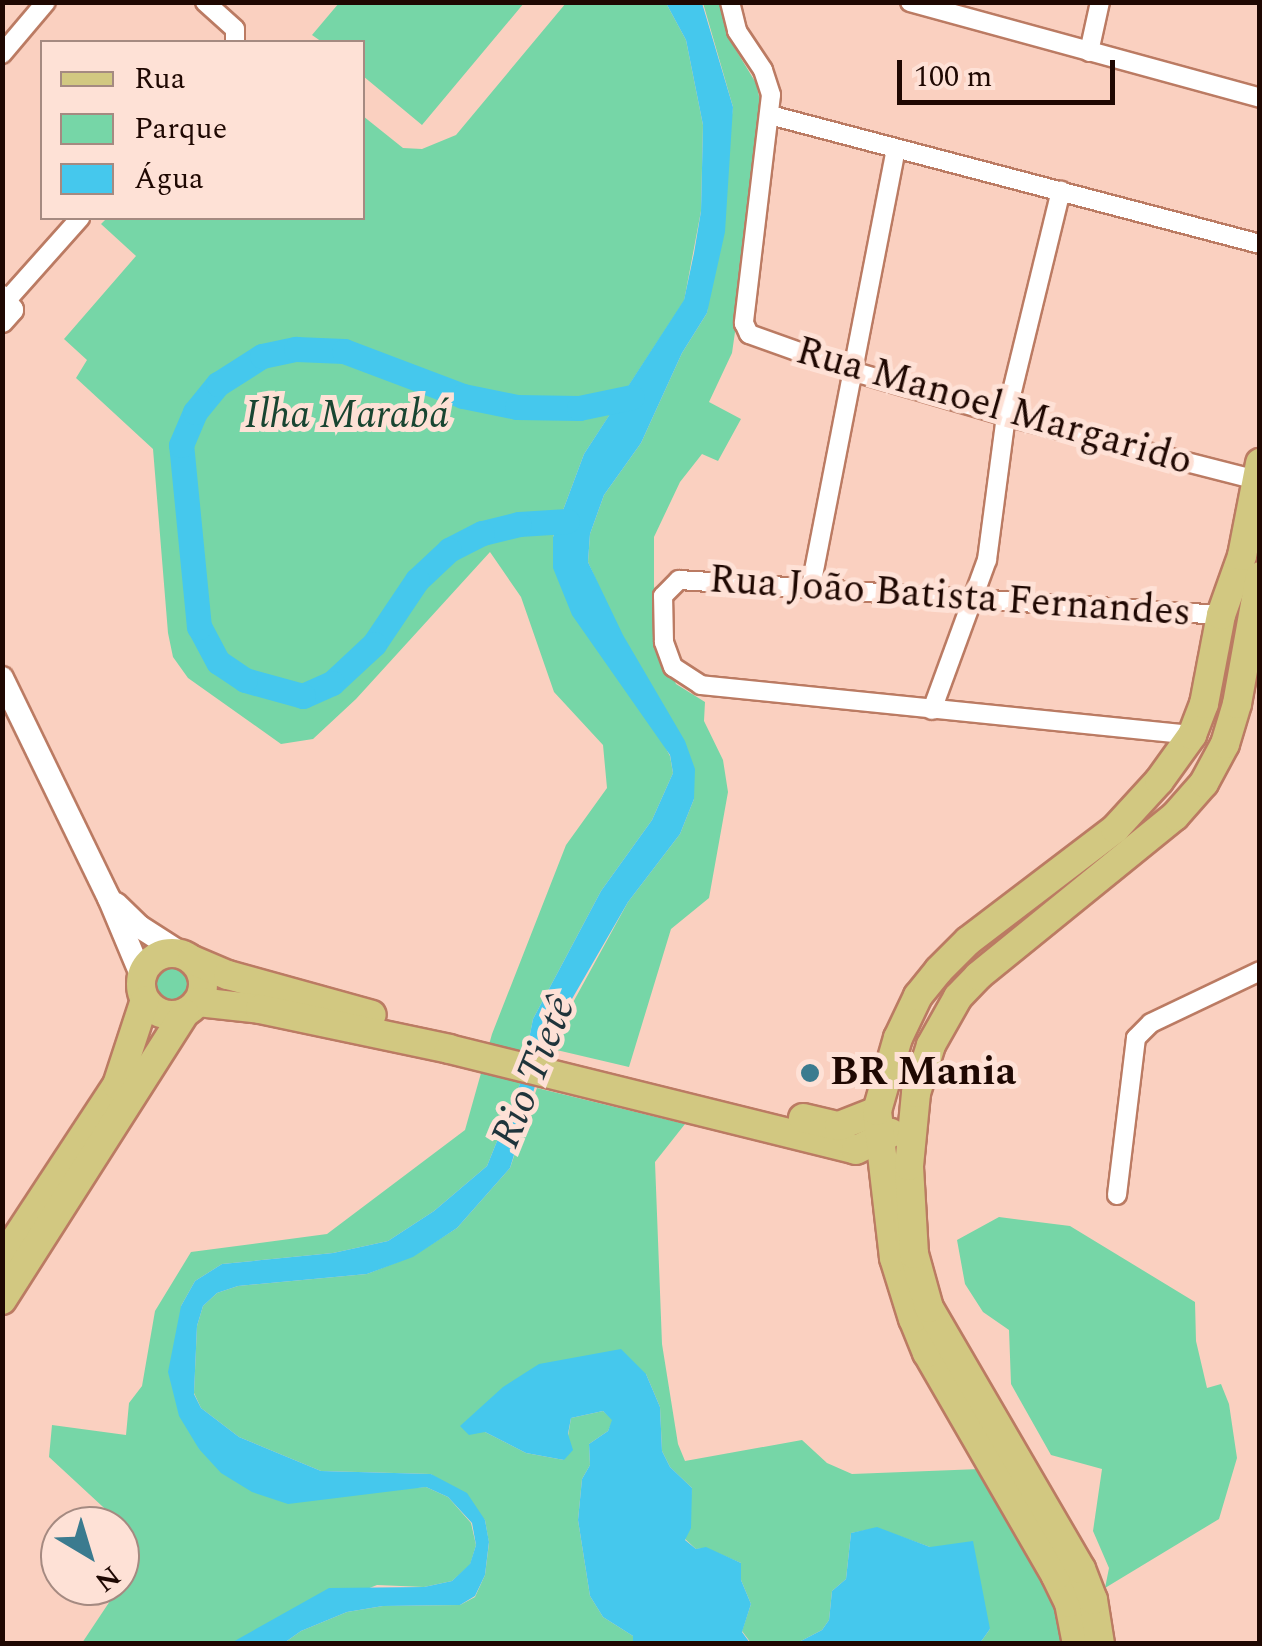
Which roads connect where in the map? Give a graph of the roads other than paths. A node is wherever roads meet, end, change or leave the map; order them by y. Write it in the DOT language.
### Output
graph roads {
  1 [pos="46,2"];
  2 [pos="206,2"];
  3 [pos="730,2"];
  4 [pos="910,2"];
  5 [pos="1100,2"];
  6 [pos="236,40"];
  7 [pos="1089,52"];
  8 [pos="2,54"];
  9 [pos="1260,98"];
  10 [pos="770,115"];
  11 [pos="896,150"];
  12 [pos="1061,190"];
  13 [pos="78,220"];
  14 [pos="1260,244"];
  15 [pos="4,306"];
  16 [pos="855,372"];
  17 [pos="1006,416"];
  18 [pos="1256,471"];
  19 [pos="1260,576"];
  20 [pos="811,586"];
  21 [pos="976,597"];
  22 [pos="1221,615"];
  23 [pos="1254,643"];
  24 [pos="2,678"];
  25 [pos="932,710"];
  26 [pos="1192,734"];
  27 [pos="110,898"];
  28 [pos="187,957"];
  29 [pos="1260,971"];
  30 [pos="143,988"];
  31 [pos="192,1008"];
  32 [pos="452,1043"];
  33 [pos="576,1073"];
  34 [pos="877,1111"];
  35 [pos="914,1112"];
  36 [pos="878,1142"];
  37 [pos="1117,1195"];
  38 [pos="2,1260"];
  39 [pos="2,1300"];
  40 [pos="1077,1644"];
  41 [pos="1100,1644"];
  1 -- 8 [label="street"];
  2 -- 6 [label="street"];
  3 -- 10 [label="street"];
  4 -- 7 [label="street"];
  5 -- 7 [label="street"];
  7 -- 9 [label="street"];
  10 -- 11 [label="street"];
  10 -- 16 [label="street, Rua Manoel Margarido"];
  11 -- 12 [label="street"];
  11 -- 16 [label="street"];
  12 -- 14 [label="street"];
  12 -- 17 [label="street"];
  13 -- 15 [label="street"];
  16 -- 17 [label="street, Rua Manoel Margarido"];
  16 -- 20 [label="street"];
  17 -- 18 [label="street, Rua Manoel Margarido"];
  17 -- 21 [label="street"];
  18 -- 22 [label="main road"];
  19 -- 23 [label="main road"];
  20 -- 21 [label="street, Rua João Batista Fernandes"];
  20 -- 25 [label="street, Rua João Batista Fernandes"];
  21 -- 22 [label="street, Rua João Batista Fernandes"];
  21 -- 25 [label="street"];
  22 -- 26 [label="main road"];
  23 -- 35 [label="main road"];
  24 -- 27 [label="street"];
  25 -- 26 [label="street"];
  26 -- 34 [label="main road"];
  27 -- 28 [label="street"];
  27 -- 30 [label="street"];
  28 -- 30 [label="main road"];
  28 -- 31 [label="main road"];
  28 -- 32 [label="main road"];
  29 -- 37 [label="street"];
  30 -- 31 [label="main road"];
  30 -- 38 [label="main road"];
  31 -- 32 [label="main road"];
  31 -- 39 [label="main road"];
  32 -- 33 [label="main road"];
  33 -- 34 [label="main road"];
  33 -- 36 [label="main road"];
  34 -- 36 [label="main road"];
  35 -- 36 [label="main road"];
  35 -- 41 [label="main road"];
  36 -- 40 [label="main road"];
}
